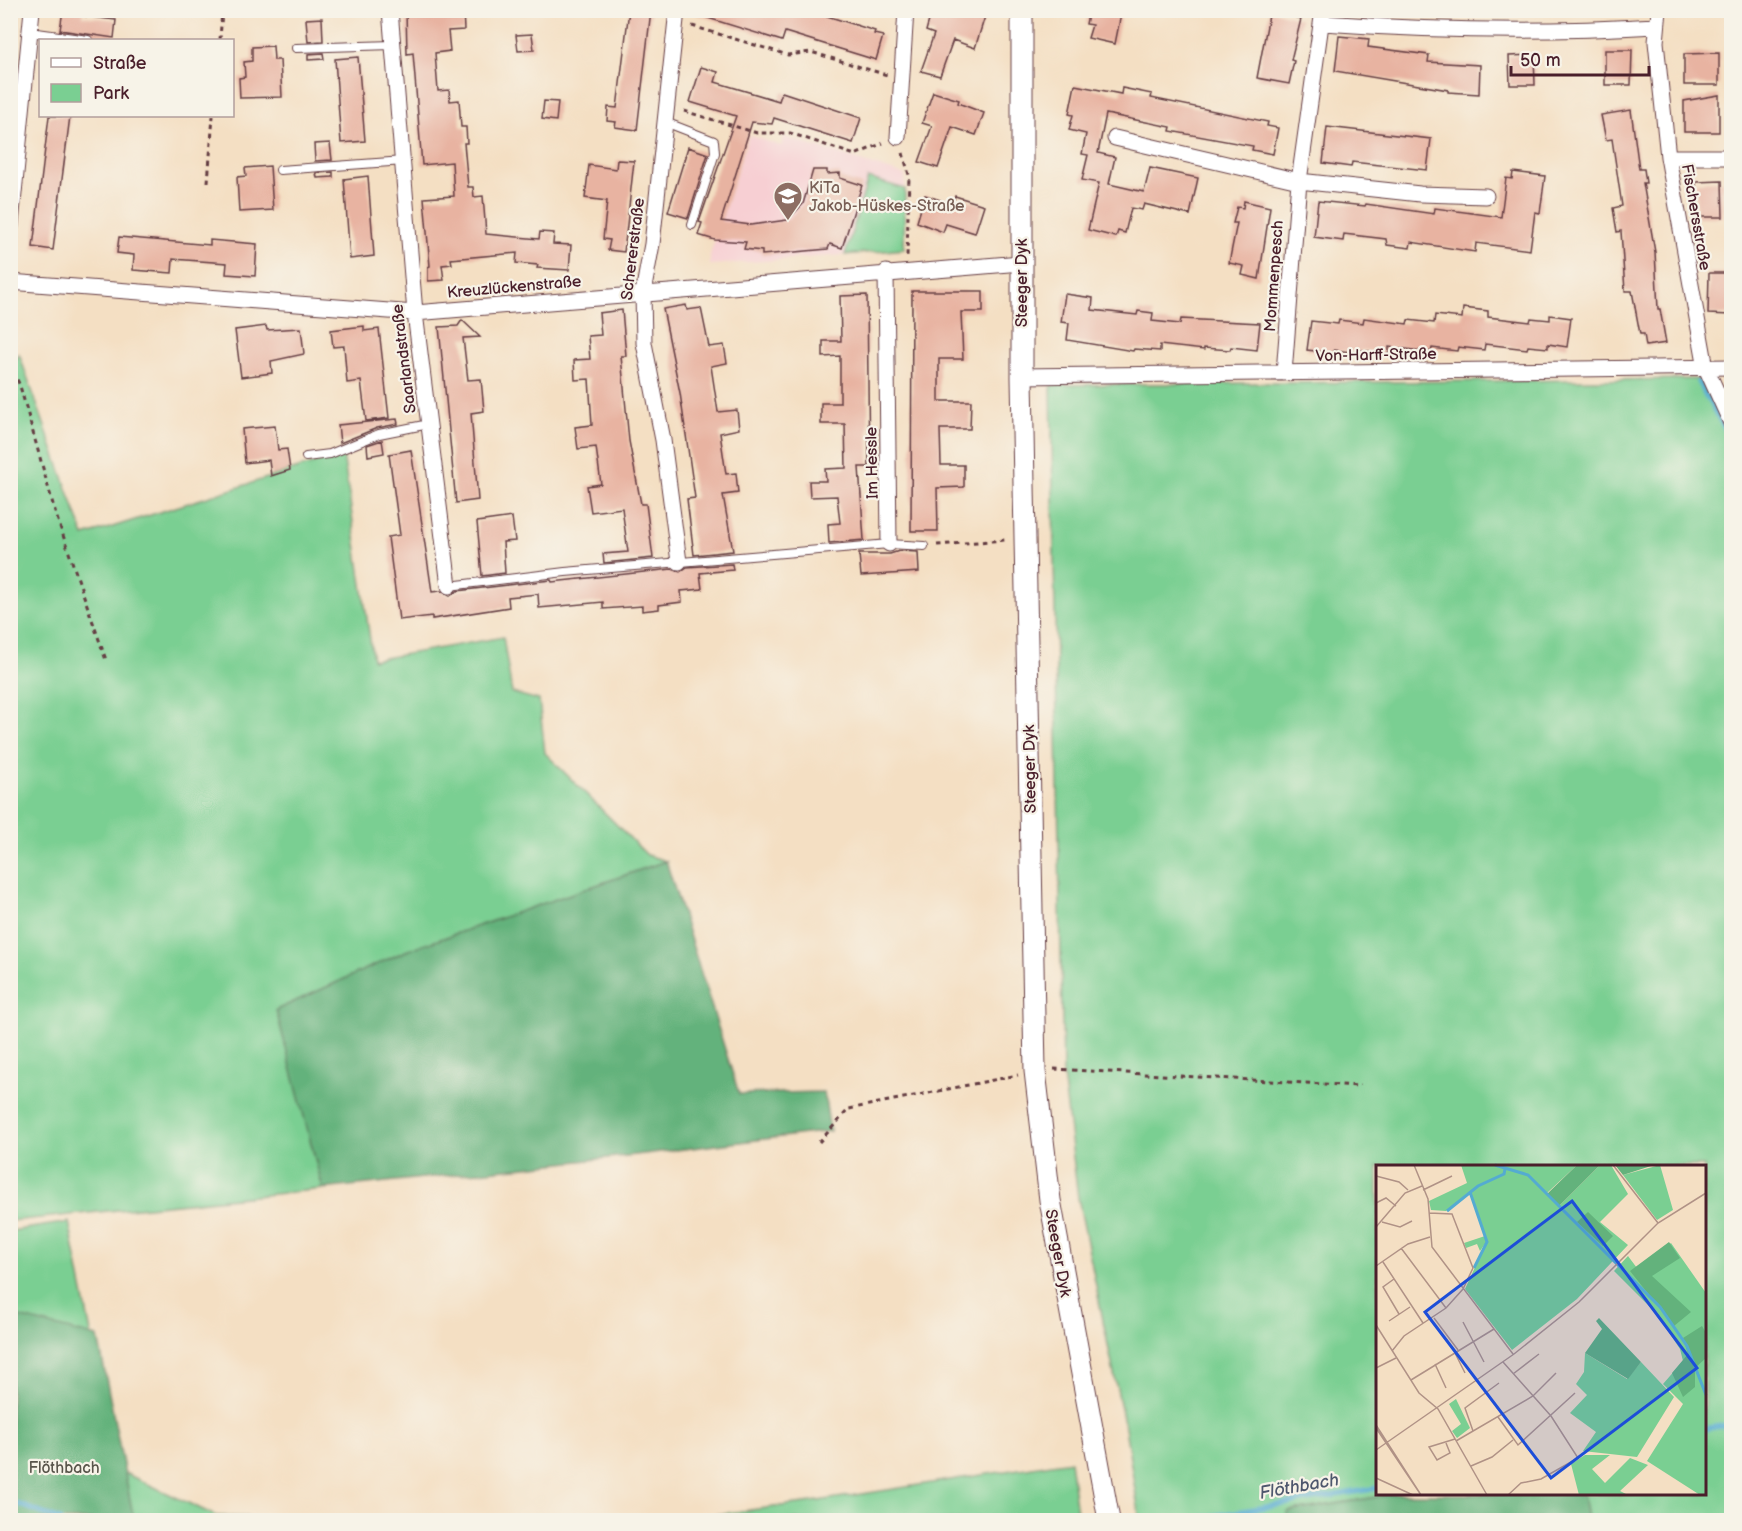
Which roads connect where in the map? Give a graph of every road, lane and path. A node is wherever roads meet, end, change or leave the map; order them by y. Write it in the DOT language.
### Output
graph roads {
  1 [pos="32,10"];
  2 [pos="222,10"];
  3 [pos="390,10"];
  4 [pos="906,10"];
  5 [pos="1022,10"];
  6 [pos="1659,10"];
  7 [pos="676,16"];
  8 [pos="1323,17"];
  9 [pos="1656,26"];
  10 [pos="30,33"];
  11 [pos="80,39"];
  12 [pos="220,39"];
  13 [pos="393,45"];
  14 [pos="296,48"];
  15 [pos="903,80"];
  16 [pos="667,106"];
  17 [pos="213,117"];
  18 [pos="665,122"];
  19 [pos="898,136"];
  20 [pos="1115,138"];
  21 [pos="1668,157"];
  22 [pos="1731,157"];
  23 [pos="404,161"];
  24 [pos="280,170"];
  25 [pos="1299,181"];
  26 [pos="207,182"];
  27 [pos="1485,196"];
  28 [pos="692,225"];
  29 [pos="10,234"];
  30 [pos="1021,263"];
  31 [pos="907,271"];
  32 [pos="886,272"];
  33 [pos="10,282"];
  34 [pos="643,292"];
  35 [pos="415,314"];
  36 [pos="10,363"];
  37 [pos="1731,367"];
  38 [pos="1706,368"];
  39 [pos="1284,373"];
  40 [pos="1022,376"];
  41 [pos="429,424"];
  42 [pos="1731,424"];
  43 [pos="306,457"];
  44 [pos="1025,540"];
  45 [pos="890,544"];
  46 [pos="924,546"];
  47 [pos="679,562"];
  48 [pos="449,586"];
  49 [pos="106,660"];
  50 [pos="1048,1073"];
  51 [pos="1360,1086"];
  52 [pos="819,1142"];
  53 [pos="1109,1521"];
  1 -- 10 [label="street"];
  2 -- 12 [label="path"];
  3 -- 13 [label="street, Saarlandstraße"];
  4 -- 15 [label="street"];
  5 -- 30 [label="street, Steeger Dyk"];
  6 -- 9 [label="street, Fischersstraße"];
  7 -- 15 [label="path"];
  7 -- 16 [label="street, Schererstraße"];
  8 -- 9 [label="street"];
  8 -- 25 [label="street, Mommenpesch"];
  9 -- 21 [label="street, Fischersstraße"];
  10 -- 11 [label="lane"];
  10 -- 29 [label="street"];
  13 -- 14 [label="lane"];
  13 -- 23 [label="street, Saarlandstraße"];
  15 -- 19 [label="street"];
  16 -- 18 [label="street, Schererstraße"];
  16 -- 19 [label="path"];
  17 -- 26 [label="path"];
  18 -- 28 [label="lane"];
  18 -- 34 [label="street, Schererstraße"];
  19 -- 31 [label="path"];
  20 -- 25 [label="street"];
  21 -- 22 [label="street"];
  21 -- 38 [label="street, Fischersstraße"];
  23 -- 24 [label="lane"];
  23 -- 35 [label="street, Saarlandstraße"];
  25 -- 27 [label="street"];
  25 -- 39 [label="street, Mommenpesch"];
  30 -- 31 [label="street, Kreuzlückenstraße"];
  30 -- 40 [label="street, Steeger Dyk"];
  31 -- 32 [label="street, Kreuzlückenstraße"];
  32 -- 34 [label="street, Kreuzlückenstraße"];
  32 -- 45 [label="street, Im Hessle"];
  33 -- 35 [label="street, Kreuzlückenstraße"];
  34 -- 35 [label="street, Kreuzlückenstraße"];
  34 -- 47 [label="street, Schererstraße"];
  35 -- 41 [label="street, Saarlandstraße"];
  36 -- 49 [label="path"];
  37 -- 38 [label="street, Von-Harff-Straße"];
  38 -- 39 [label="street, Von-Harff-Straße"];
  38 -- 42 [label="street, Fischersstraße"];
  39 -- 40 [label="street, Von-Harff-Straße"];
  40 -- 44 [label="street, Steeger Dyk"];
  41 -- 43 [label="lane"];
  41 -- 48 [label="street, Saarlandstraße"];
  44 -- 46 [label="path"];
  44 -- 50 [label="street, Steeger Dyk"];
  45 -- 46 [label="lane"];
  45 -- 47 [label="lane"];
  47 -- 48 [label="lane, Saarlandstraße"];
  50 -- 51 [label="path"];
  50 -- 52 [label="path"];
  50 -- 53 [label="street, Steeger Dyk"];
}
